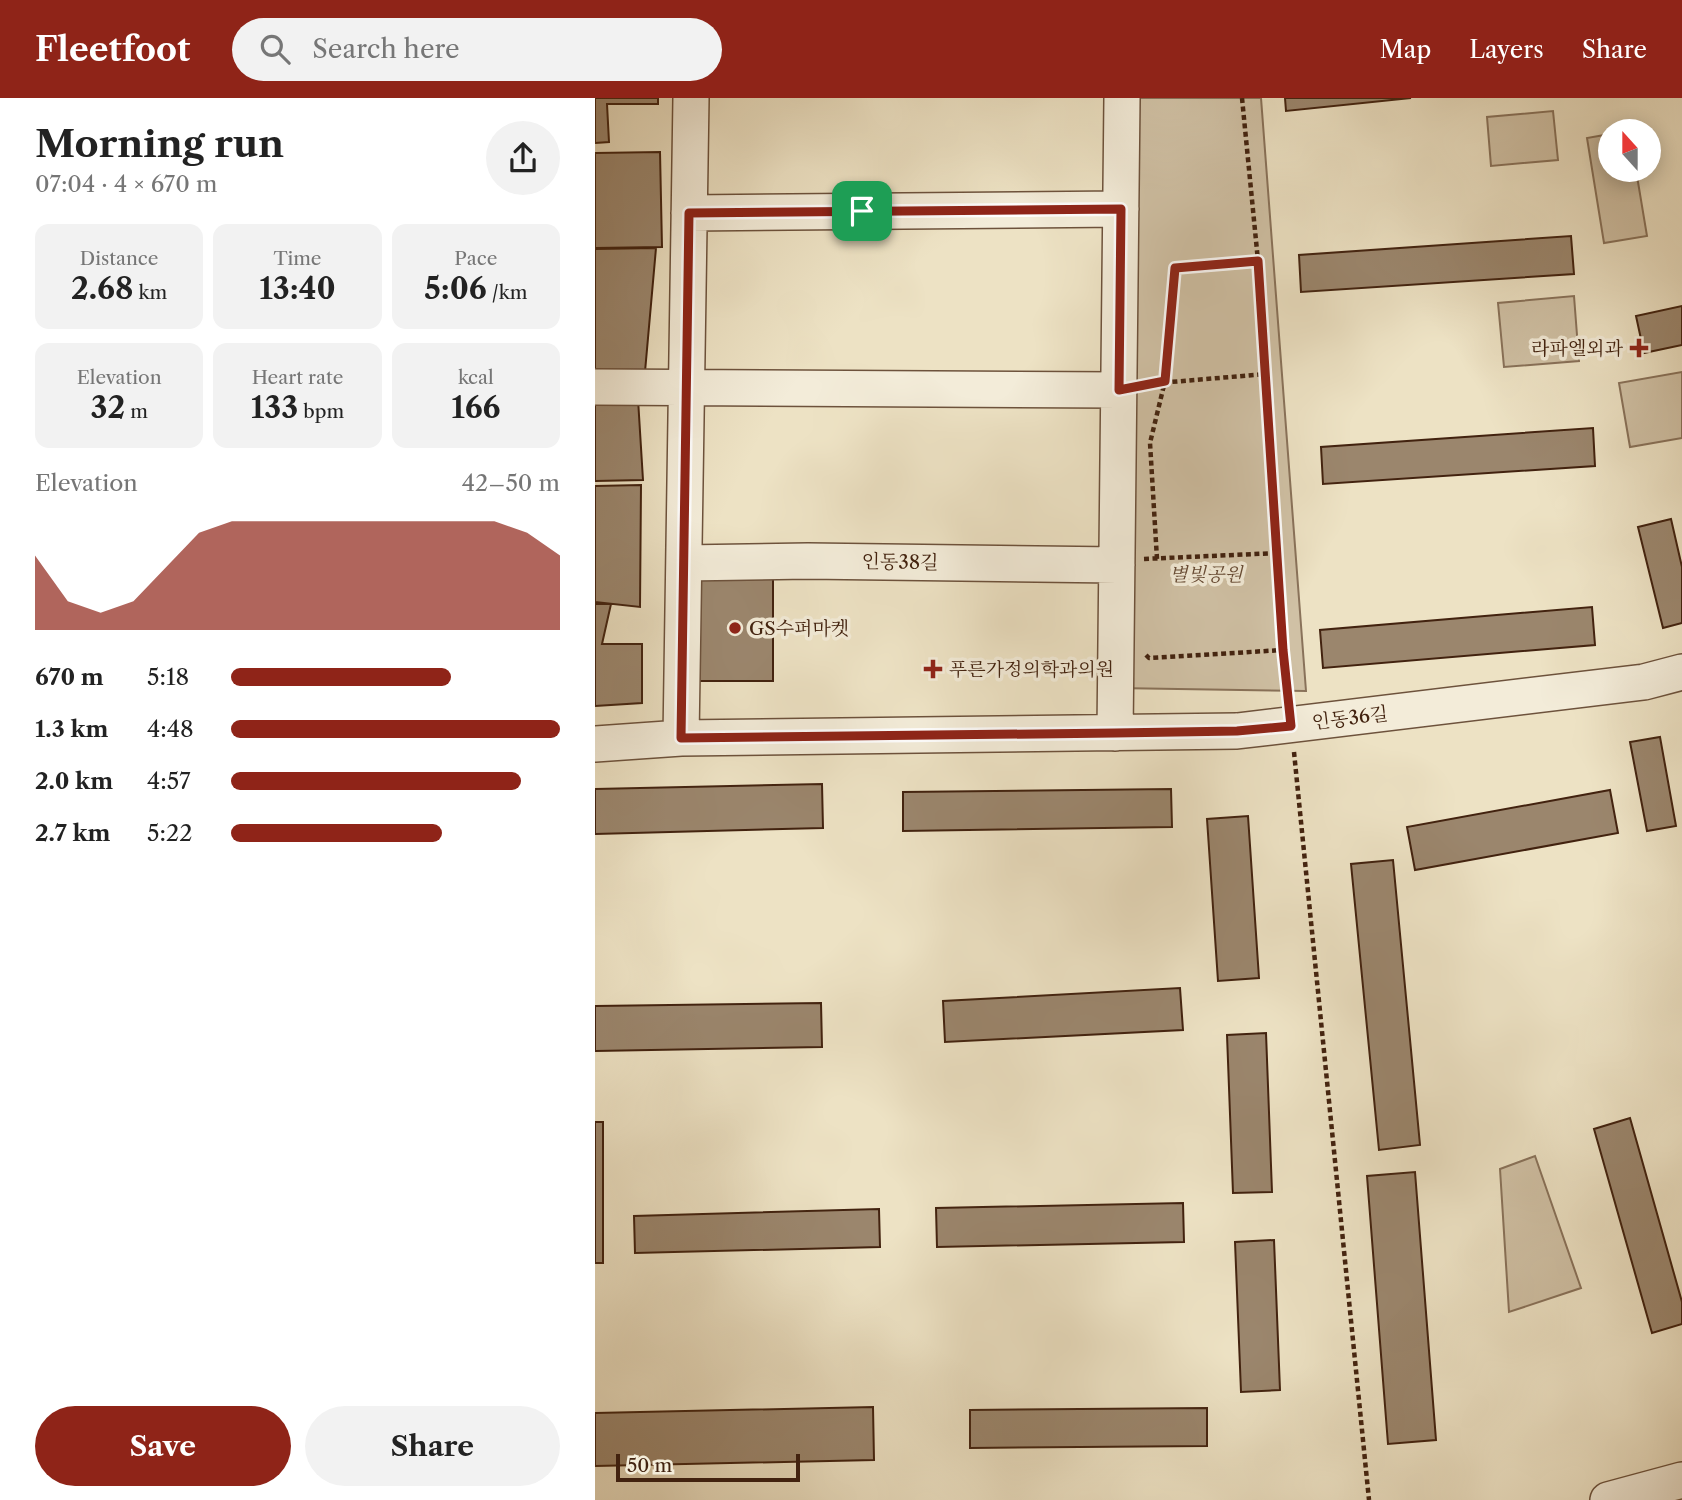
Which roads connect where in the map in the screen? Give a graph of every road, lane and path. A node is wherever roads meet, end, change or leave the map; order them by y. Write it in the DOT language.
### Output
graph roads {
  1 [pos="691,98"];
  2 [pos="1122,98"];
  3 [pos="1242,98"];
  4 [pos="1121,209"];
  5 [pos="689,213"];
  6 [pos="1258,261"];
  7 [pos="1266,374"];
  8 [pos="1165,381"];
  9 [pos="687,386"];
  10 [pos="595,387"];
  11 [pos="1119,390"];
  12 [pos="1277,553"];
  13 [pos="1157,559"];
  14 [pos="1124,562"];
  15 [pos="684,563"];
  16 [pos="1140,649"];
  17 [pos="1283,650"];
  18 [pos="1682,672"];
  19 [pos="1291,726"];
  20 [pos="1115,733"];
  21 [pos="681,738"];
  22 [pos="595,744"];
  23 [pos="1682,1480"];
  24 [pos="1369,1500"];
  25 [pos="1608,1500"];
  1 -- 5 [label="street"];
  2 -- 4 [label="street"];
  3 -- 6 [label="path"];
  4 -- 5 [label="street"];
  4 -- 11 [label="street"];
  5 -- 9 [label="street"];
  6 -- 7 [label="path"];
  6 -- 8 [label="path"];
  7 -- 8 [label="path"];
  7 -- 12 [label="path"];
  8 -- 11 [label="path"];
  8 -- 13 [label="path"];
  9 -- 10 [label="street"];
  9 -- 11 [label="street"];
  9 -- 15 [label="street"];
  11 -- 14 [label="street"];
  12 -- 13 [label="path"];
  12 -- 17 [label="path"];
  13 -- 14 [label="path"];
  14 -- 15 [label="street, 인동38길"];
  14 -- 20 [label="street"];
  15 -- 21 [label="street"];
  16 -- 17 [label="path"];
  17 -- 19 [label="path"];
  18 -- 19 [label="street, 인동36길"];
  19 -- 20 [label="street, 인동36길"];
  19 -- 24 [label="path"];
  20 -- 21 [label="street, 인동36길"];
  21 -- 22 [label="street, 인동36길"];
  23 -- 25 [label="street"];
}
